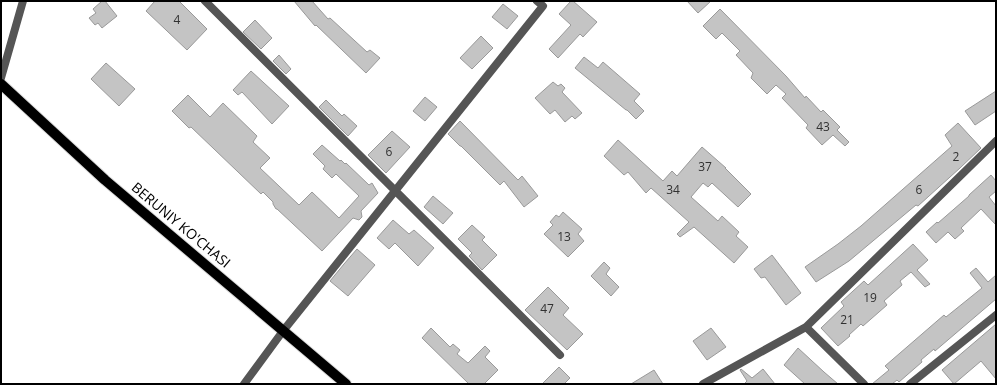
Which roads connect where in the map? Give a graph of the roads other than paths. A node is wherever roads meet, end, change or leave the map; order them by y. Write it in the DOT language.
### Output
graph roads {
  1 [pos="23,1"];
  2 [pos="206,1"];
  3 [pos="538,1"];
  4 [pos="1,78"];
  5 [pos="1,84"];
  6 [pos="996,142"];
  7 [pos="396,190"];
  8 [pos="996,315"];
  9 [pos="806,327"];
  10 [pos="284,331"];
  11 [pos="560,355"];
  12 [pos="244,384"];
  13 [pos="346,384"];
  14 [pos="703,384"];
  15 [pos="864,384"];
  16 [pos="910,384"];
  1 -- 4 [label="street"];
  2 -- 7 [label="street"];
  3 -- 7 [label="street"];
  5 -- 10 [label="main road, BERUNIY KO'CHASI"];
  6 -- 9 [label="street"];
  7 -- 10 [label="street"];
  7 -- 11 [label="street"];
  8 -- 16 [label="street"];
  9 -- 14 [label="street"];
  9 -- 15 [label="street"];
  10 -- 12 [label="street"];
  10 -- 13 [label="main road, BERUNIY KO'CHASI"];
}
